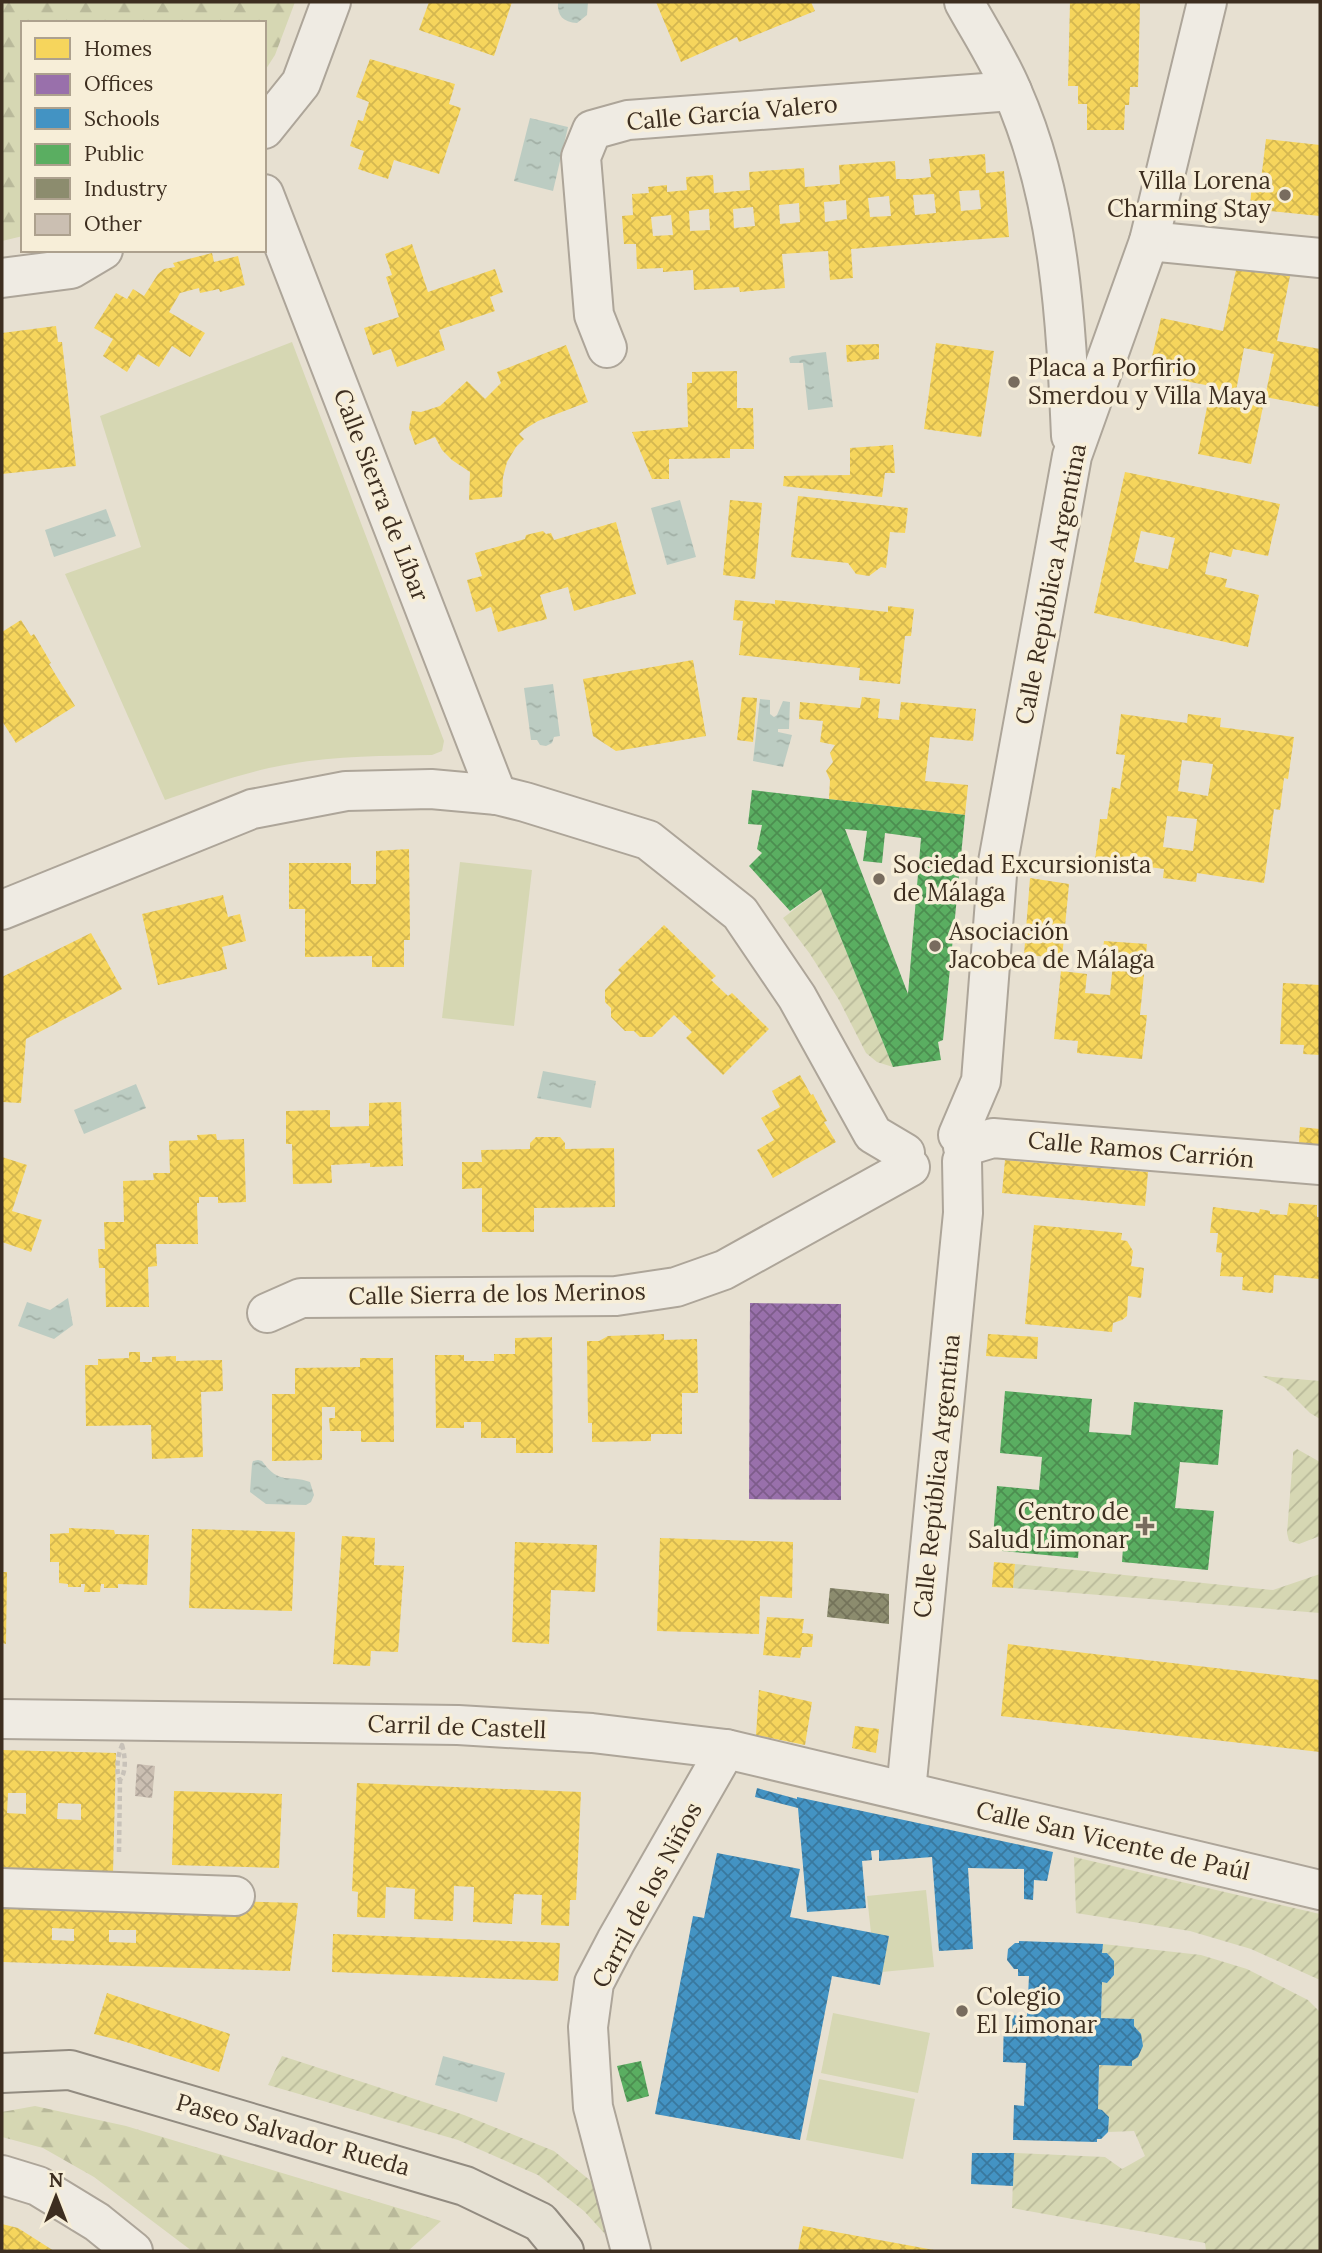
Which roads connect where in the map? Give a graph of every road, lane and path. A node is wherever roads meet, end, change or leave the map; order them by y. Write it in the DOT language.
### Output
graph roads {
  1 [pos="331,2"];
  2 [pos="964,2"];
  3 [pos="1207,2"];
  4 [pos="1012,91"];
  5 [pos="266,127"];
  6 [pos="266,199"];
  7 [pos="1149,241"];
  8 [pos="100,252"];
  9 [pos="1320,258"];
  10 [pos="2,278"];
  11 [pos="607,348"];
  12 [pos="1072,456"];
  13 [pos="497,795"];
  14 [pos="2,910"];
  15 [pos="961,1148"];
  16 [pos="908,1160"];
  17 [pos="1320,1165"];
  18 [pos="267,1313"];
  19 [pos="2,1719"];
  20 [pos="726,1749"];
  21 [pos="121,1777"];
  22 [pos="906,1791"];
  23 [pos="2,1888"];
  24 [pos="1320,1890"];
  25 [pos="118,1892"];
  26 [pos="234,1896"];
  27 [pos="2,2073"];
  28 [pos="2,2175"];
  29 [pos="133,2251"];
  30 [pos="564,2251"];
  31 [pos="631,2251"];
  1 -- 5 [label="street"];
  2 -- 4 [label="street"];
  3 -- 7 [label="street, Calle República Argentina"];
  4 -- 11 [label="street, Calle García Valero"];
  4 -- 12 [label="street"];
  6 -- 13 [label="street, Calle Sierra de Líbar"];
  7 -- 9 [label="street"];
  7 -- 12 [label="street, Calle República Argentina"];
  8 -- 10 [label="street"];
  12 -- 15 [label="street, Calle República Argentina"];
  13 -- 14 [label="street"];
  13 -- 16 [label="street"];
  15 -- 16 [label="street"];
  15 -- 17 [label="street, Calle Ramos Carrión"];
  15 -- 22 [label="street, Calle República Argentina"];
  16 -- 18 [label="street, Calle Sierra de los Merinos"];
  19 -- 20 [label="street, Carril de Castell"];
  20 -- 22 [label="street, Carril de Castell"];
  20 -- 31 [label="street, Carril de los Niños"];
  21 -- 25 [label="path"];
  22 -- 24 [label="street, Calle San Vicente de Paúl"];
  23 -- 25 [label="street"];
  25 -- 26 [label="street"];
  27 -- 30 [label="main road, Paseo Salvador Rueda"];
  28 -- 29 [label="street"];
}
